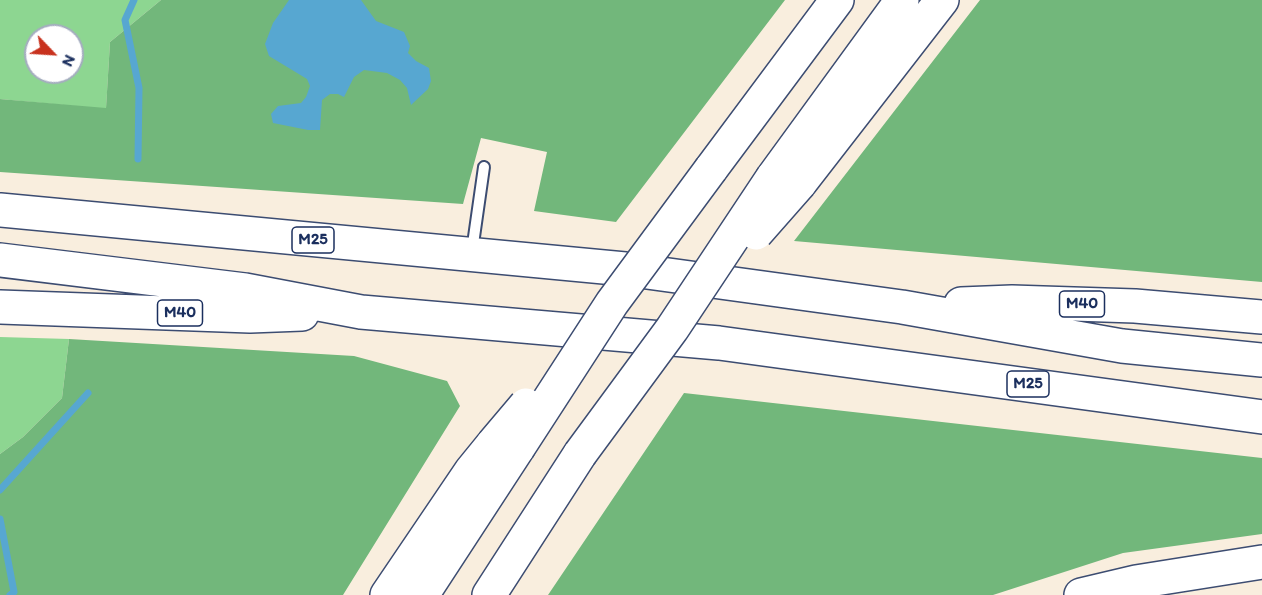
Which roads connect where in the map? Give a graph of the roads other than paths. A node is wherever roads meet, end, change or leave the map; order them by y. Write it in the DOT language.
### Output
graph roads {
  1 [pos="837,0"];
  2 [pos="902,0"];
  3 [pos="942,0"];
  4 [pos="484,167"];
  5 [pos="786,180"];
  6 [pos="0,210"];
  7 [pos="471,254"];
  8 [pos="0,260"];
  9 [pos="0,307"];
  10 [pos="902,308"];
  11 [pos="361,312"];
  12 [pos="1262,317"];
  13 [pos="1262,360"];
  14 [pos="1262,417"];
  15 [pos="505,446"];
  16 [pos="1262,562"];
  17 [pos="387,595"];
  18 [pos="422,595"];
  19 [pos="489,595"];
  20 [pos="1081,595"];
  1 -- 15 [label="highway, bridge"];
  2 -- 5 [label="highway"];
  3 -- 5 [label="highway"];
  4 -- 7 [label="lane"];
  5 -- 19 [label="highway, bridge"];
  6 -- 7 [label="highway, M25"];
  7 -- 10 [label="highway, M25"];
  8 -- 11 [label="highway, M25"];
  9 -- 11 [label="highway, M40"];
  10 -- 12 [label="highway, M40"];
  10 -- 13 [label="highway, M25"];
  11 -- 14 [label="highway, M25"];
  15 -- 17 [label="highway"];
  15 -- 18 [label="highway"];
  16 -- 20 [label="highway"];
}
